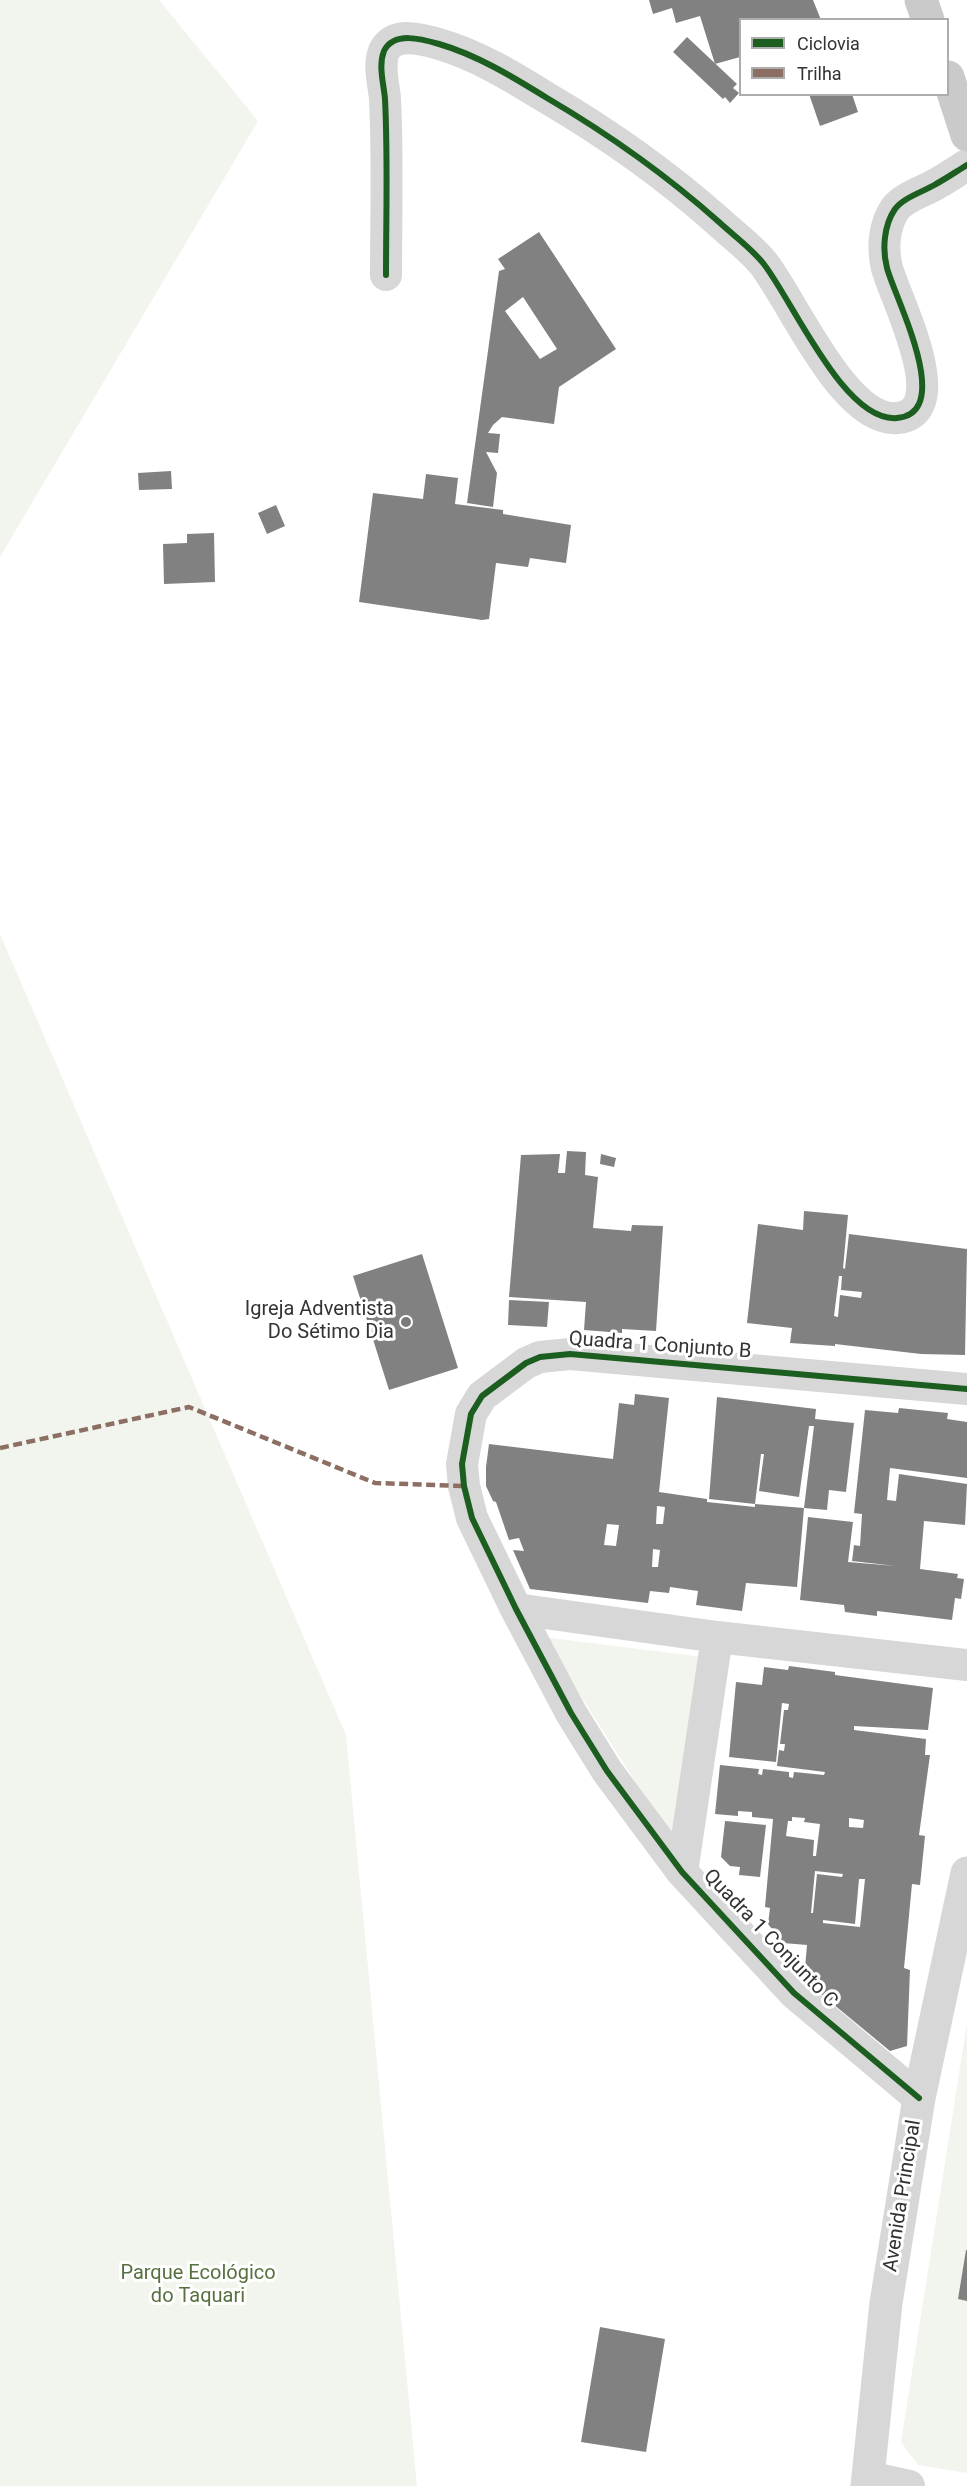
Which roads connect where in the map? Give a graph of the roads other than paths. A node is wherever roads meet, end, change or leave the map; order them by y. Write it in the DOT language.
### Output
graph roads {
  1 [pos="921,0"];
  2 [pos="927,18"];
  3 [pos="949,80"];
  4 [pos="967,135"];
  5 [pos="967,165"];
  6 [pos="386,275"];
  7 [pos="967,1389"];
  8 [pos="516,1609"];
  9 [pos="717,1637"];
  10 [pos="967,1665"];
  11 [pos="682,1872"];
  12 [pos="967,1874"];
  13 [pos="958,1957"];
  14 [pos="919,2097"];
  15 [pos="868,2482"];
  16 [pos="909,2486"];
  1 -- 2 [label="main road"];
  3 -- 4 [label="main road"];
  5 -- 6 [label="street"];
  7 -- 8 [label="street, Quadra 1 Conjunto B"];
  8 -- 9 [label="street"];
  8 -- 11 [label="street, Quadra 1 Conjunto B"];
  9 -- 10 [label="street"];
  9 -- 11 [label="street, Quadra 1 Conjunto C"];
  11 -- 14 [label="street, Quadra 1 Conjunto C"];
  12 -- 13 [label="street, Avenida Principal"];
  13 -- 14 [label="street, Avenida Principal"];
  14 -- 15 [label="street, Avenida Principal"];
  15 -- 16 [label="street"];
}
